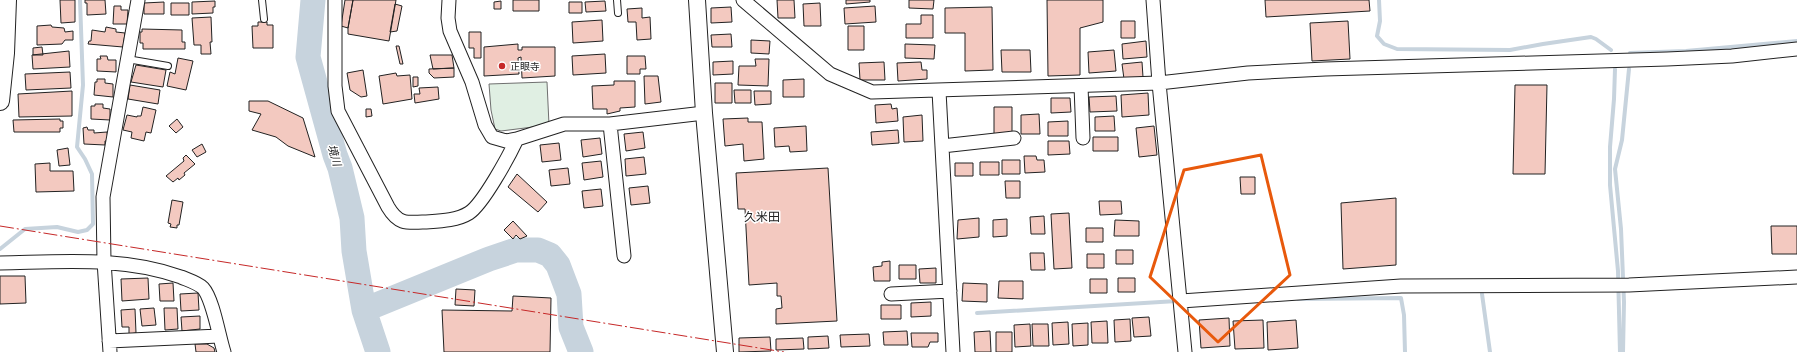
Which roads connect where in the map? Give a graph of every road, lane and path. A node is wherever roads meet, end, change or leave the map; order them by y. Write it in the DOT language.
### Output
graph roads {
  1 [pos="7,0"];
  2 [pos="138,0"];
  3 [pos="262,0"];
  4 [pos="335,0"];
  5 [pos="449,0"];
  6 [pos="617,0"];
  7 [pos="696,0"];
  8 [pos="743,0"];
  9 [pos="1153,0"];
  10 [pos="618,13"];
  11 [pos="264,19"];
  12 [pos="1797,49"];
  13 [pos="3,54"];
  14 [pos="127,60"];
  15 [pos="168,66"];
  16 [pos="1159,84"];
  17 [pos="1082,86"];
  18 [pos="939,91"];
  19 [pos="0,101"];
  20 [pos="704,113"];
  21 [pos="610,124"];
  22 [pos="1014,138"];
  23 [pos="1083,138"];
  24 [pos="517,139"];
  25 [pos="942,146"];
  26 [pos="624,256"];
  27 [pos="104,261"];
  28 [pos="0,262"];
  29 [pos="1797,277"];
  30 [pos="950,291"];
  31 [pos="891,294"];
  32 [pos="1181,301"];
  33 [pos="219,336"];
  34 [pos="109,347"];
  35 [pos="224,352"];
  36 [pos="725,352"];
  37 [pos="953,352"];
  38 [pos="1185,352"];
  1 -- 13 [label="main road"];
  2 -- 14 [label="street"];
  3 -- 11 [label="lane"];
  4 -- 24 [label="street"];
  5 -- 24 [label="street"];
  6 -- 10 [label="lane"];
  7 -- 20 [label="street"];
  8 -- 18 [label="street"];
  9 -- 16 [label="street"];
  12 -- 16 [label="street"];
  13 -- 19 [label="main road"];
  14 -- 15 [label="lane"];
  14 -- 27 [label="street"];
  16 -- 17 [label="street"];
  16 -- 32 [label="street"];
  17 -- 18 [label="street"];
  17 -- 23 [label="street"];
  18 -- 25 [label="street"];
  20 -- 21 [label="street"];
  20 -- 36 [label="street"];
  21 -- 24 [label="street"];
  21 -- 26 [label="street"];
  22 -- 25 [label="street"];
  25 -- 30 [label="street"];
  27 -- 28 [label="street"];
  27 -- 33 [label="street"];
  27 -- 34 [label="street"];
  29 -- 32 [label="street"];
  30 -- 31 [label="street"];
  30 -- 37 [label="street"];
  32 -- 38 [label="street"];
  33 -- 34 [label="street"];
  33 -- 35 [label="street"];
}
